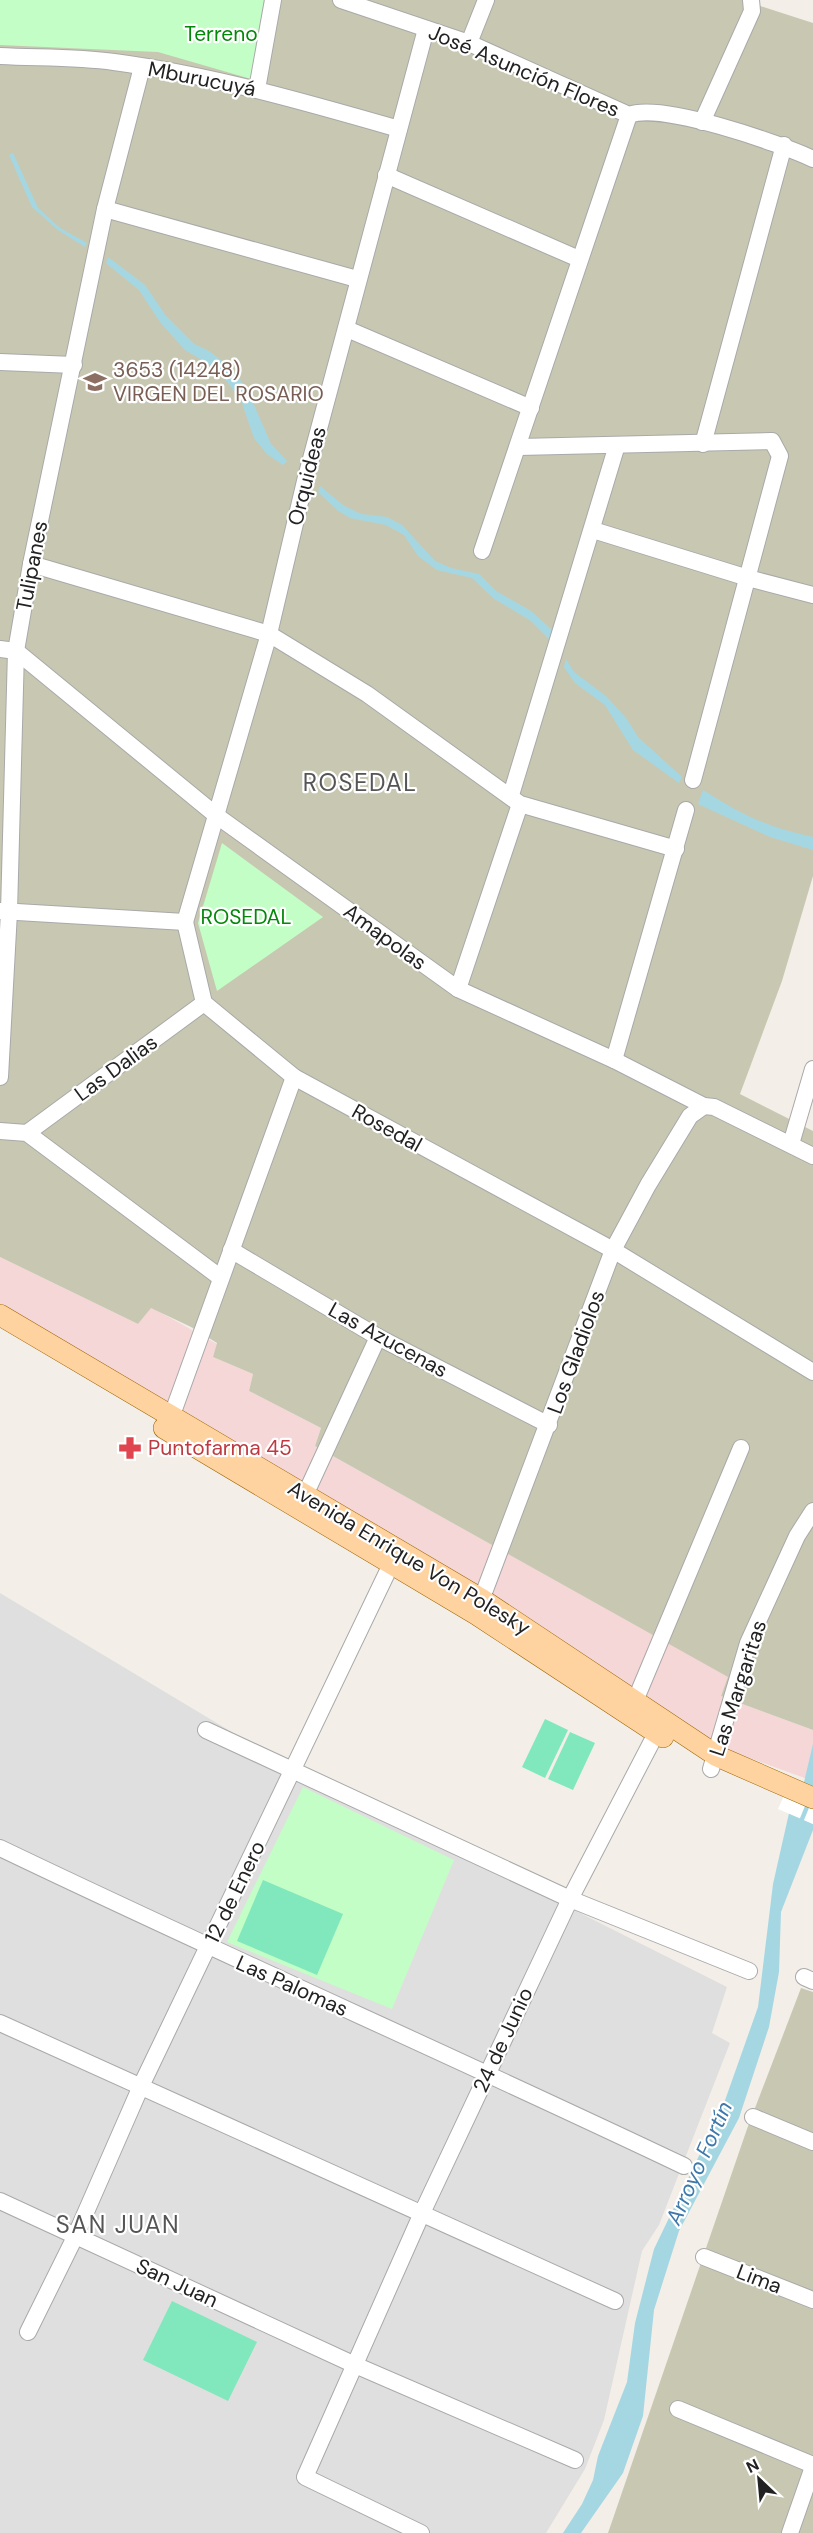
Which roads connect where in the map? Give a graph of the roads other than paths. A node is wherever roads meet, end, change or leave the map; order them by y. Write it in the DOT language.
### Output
graph roads {
  1 [pos="273,0"];
  2 [pos="340,0"];
  3 [pos="486,0"];
  4 [pos="751,0"];
  5 [pos="426,29"];
  6 [pos="469,43"];
  7 [pos="0,57"];
  8 [pos="142,66"];
  9 [pos="257,89"];
  10 [pos="629,115"];
  11 [pos="702,122"];
  12 [pos="399,129"];
  13 [pos="784,145"];
  14 [pos="813,159"];
  15 [pos="386,175"];
  16 [pos="105,209"];
  17 [pos="579,259"];
  18 [pos="357,279"];
  19 [pos="347,329"];
  20 [pos="0,362"];
  21 [pos="74,364"];
  22 [pos="531,408"];
  23 [pos="703,444"];
  24 [pos="617,445"];
  25 [pos="519,447"];
  26 [pos="593,530"];
  27 [pos="482,551"];
  28 [pos="31,564"];
  29 [pos="748,578"];
  30 [pos="813,595"];
  31 [pos="269,634"];
  32 [pos="8,650"];
  33 [pos="693,780"];
  34 [pos="515,799"];
  35 [pos="686,810"];
  36 [pos="217,816"];
  37 [pos="676,849"];
  38 [pos="5,912"];
  39 [pos="185,922"];
  40 [pos="458,989"];
  41 [pos="204,1003"];
  42 [pos="614,1060"];
  43 [pos="813,1070"];
  44 [pos="0,1077"];
  45 [pos="294,1077"];
  46 [pos="704,1106"];
  47 [pos="0,1131"];
  48 [pos="27,1133"];
  49 [pos="791,1144"];
  50 [pos="813,1156"];
  51 [pos="231,1250"];
  52 [pos="613,1250"];
  53 [pos="221,1278"];
  54 [pos="0,1315"];
  55 [pos="0,1331"];
  56 [pos="378,1337"];
  57 [pos="813,1372"];
  58 [pos="169,1423"];
  59 [pos="549,1425"];
  60 [pos="741,1448"];
  61 [pos="302,1502"];
  62 [pos="813,1511"];
  63 [pos="395,1556"];
  64 [pos="478,1606"];
  65 [pos="635,1701"];
  66 [pos="659,1727"];
  67 [pos="206,1730"];
  68 [pos="714,1762"];
  69 [pos="294,1769"];
  70 [pos="782,1791"];
  71 [pos="813,1798"];
  72 [pos="813,1812"];
  73 [pos="0,1848"];
  74 [pos="570,1899"];
  75 [pos="208,1948"];
  76 [pos="748,1971"];
  77 [pos="0,2022"];
  78 [pos="488,2073"];
  79 [pos="141,2086"];
  80 [pos="753,2117"];
  81 [pos="813,2142"];
  82 [pos="684,2166"];
  83 [pos="0,2201"];
  84 [pos="422,2213"];
  85 [pos="75,2236"];
  86 [pos="704,2257"];
  87 [pos="813,2300"];
  88 [pos="615,2301"];
  89 [pos="28,2332"];
  90 [pos="355,2365"];
  91 [pos="678,2409"];
  92 [pos="575,2460"];
  93 [pos="813,2466"];
  94 [pos="421,2533"];
  95 [pos="790,2533"];
  1 -- 9 [label="street"];
  2 -- 5 [label="street, José Asunción Flores"];
  3 -- 6 [label="street"];
  4 -- 11 [label="street"];
  5 -- 6 [label="street, José Asunción Flores"];
  5 -- 12 [label="street, Orquideas"];
  6 -- 10 [label="street, José Asunción Flores"];
  7 -- 8 [label="street, Mburucuyá"];
  8 -- 9 [label="street, Mburucuyá"];
  8 -- 16 [label="street, Tulipanes"];
  9 -- 12 [label="street, Mburucuyá"];
  10 -- 11 [label="street, José Asunción Flores"];
  10 -- 17 [label="street"];
  11 -- 13 [label="street, José Asunción Flores"];
  12 -- 15 [label="street, Orquideas"];
  13 -- 14 [label="street, José Asunción Flores"];
  13 -- 23 [label="street"];
  15 -- 17 [label="street"];
  15 -- 18 [label="street, Orquideas"];
  16 -- 18 [label="street"];
  16 -- 21 [label="street, Tulipanes"];
  17 -- 22 [label="street"];
  18 -- 19 [label="street, Orquideas"];
  19 -- 22 [label="street"];
  19 -- 31 [label="street, Orquideas"];
  20 -- 21 [label="street"];
  21 -- 28 [label="street, Tulipanes"];
  22 -- 25 [label="street"];
  23 -- 24 [label="street"];
  23 -- 29 [label="street"];
  24 -- 25 [label="street"];
  24 -- 26 [label="street"];
  25 -- 27 [label="street"];
  26 -- 29 [label="street"];
  26 -- 34 [label="street"];
  28 -- 31 [label="street"];
  28 -- 32 [label="street, Tulipanes"];
  29 -- 30 [label="street"];
  29 -- 33 [label="street"];
  31 -- 34 [label="street"];
  31 -- 36 [label="street, Orquideas"];
  32 -- 36 [label="street, Amapolas"];
  32 -- 38 [label="street, Tulipanes"];
  34 -- 37 [label="street"];
  34 -- 40 [label="street"];
  35 -- 37 [label="street"];
  36 -- 39 [label="street, Orquideas"];
  36 -- 40 [label="street, Amapolas"];
  37 -- 42 [label="street"];
  38 -- 39 [label="street"];
  38 -- 44 [label="street, Tulipanes"];
  39 -- 41 [label="street"];
  40 -- 42 [label="street, Amapolas"];
  41 -- 45 [label="street, Rosedal"];
  41 -- 48 [label="street, Las Dalias"];
  42 -- 46 [label="street, Amapolas"];
  43 -- 49 [label="street"];
  45 -- 51 [label="street"];
  45 -- 52 [label="street, Rosedal"];
  46 -- 49 [label="street, Amapolas"];
  46 -- 52 [label="street, Los Gladiolos"];
  47 -- 48 [label="street"];
  48 -- 53 [label="street"];
  49 -- 50 [label="street, Amapolas"];
  51 -- 53 [label="street"];
  51 -- 56 [label="street, Las Azucenas"];
  52 -- 57 [label="street, Rosedal"];
  52 -- 59 [label="street, Los Gladiolos"];
  53 -- 58 [label="street"];
  54 -- 58 [label="main road, Avenida Enrique Von Polesky"];
  55 -- 58 [label="main road, Avenida Enrique Von Polesky"];
  56 -- 59 [label="street, Las Azucenas"];
  56 -- 61 [label="street"];
  58 -- 61 [label="main road, Avenida Enrique Von Polesky"];
  59 -- 64 [label="street, Los Gladiolos"];
  60 -- 65 [label="street"];
  61 -- 63 [label="main road, Avenida Enrique Von Polesky"];
  62 -- 68 [label="street, Las Margaritas"];
  63 -- 64 [label="main road, Avenida Enrique Von Polesky"];
  63 -- 69 [label="street, 12 de Enero"];
  64 -- 65 [label="main road, Avenida Enrique Von Polesky"];
  64 -- 66 [label="main road, Avenida Enrique Von Polesky"];
  65 -- 66 [label="main road, Avenida Enrique Von Polesky"];
  66 -- 68 [label="main road, Avenida Enrique Von Polesky"];
  66 -- 74 [label="street, 24 de Junio"];
  67 -- 69 [label="street"];
  68 -- 70 [label="main road, Avenida Enrique Von Polesky"];
  69 -- 74 [label="street"];
  69 -- 75 [label="street, 12 de Enero"];
  70 -- 71 [label="main road"];
  70 -- 72 [label="main road"];
  73 -- 75 [label="street, Las Palomas"];
  74 -- 76 [label="street"];
  74 -- 78 [label="street, 24 de Junio"];
  75 -- 78 [label="street, Las Palomas"];
  75 -- 79 [label="street, 12 de Enero"];
  77 -- 79 [label="street"];
  78 -- 82 [label="street, Las Palomas"];
  78 -- 84 [label="street, 24 de Junio"];
  79 -- 84 [label="street"];
  79 -- 85 [label="street, 12 de Enero"];
  80 -- 81 [label="street"];
  83 -- 85 [label="street, San Juan"];
  84 -- 88 [label="street"];
  84 -- 90 [label="street, 24 de Junio"];
  85 -- 89 [label="street, 12 de Enero"];
  85 -- 90 [label="street, San Juan"];
  86 -- 87 [label="street, Lima"];
  90 -- 92 [label="street, San Juan"];
  90 -- 94 [label="street, 24 de Junio"];
  91 -- 93 [label="street"];
  93 -- 95 [label="street"];
}
